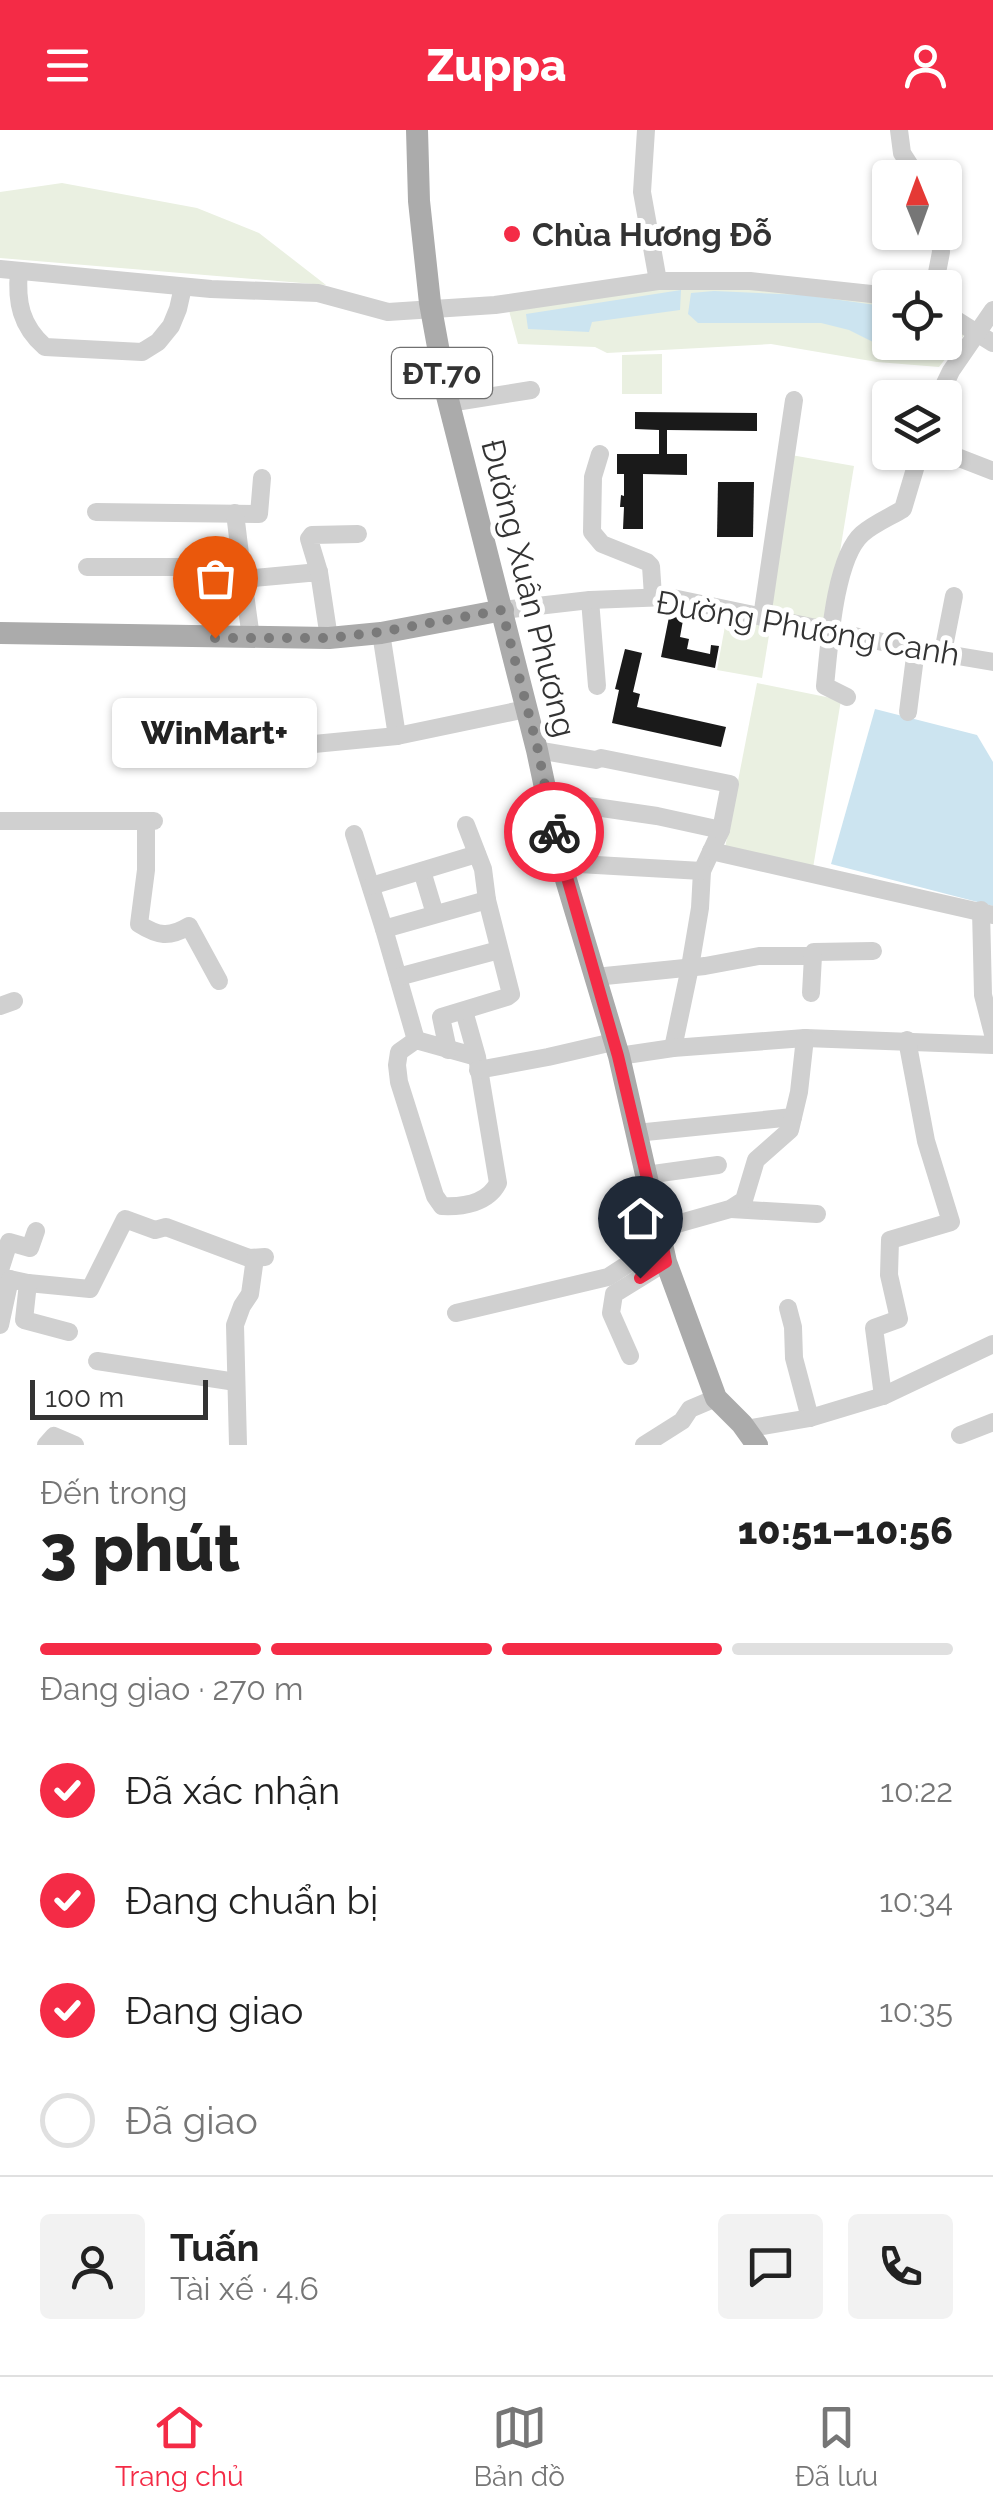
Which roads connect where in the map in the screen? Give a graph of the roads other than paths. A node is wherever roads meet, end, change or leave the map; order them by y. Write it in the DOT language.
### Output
graph roads {
  1 [pos="418,130"];
  2 [pos="646,130"];
  3 [pos="899,130"];
  4 [pos="906,160"];
  5 [pos="10,270"];
  6 [pos="658,282"];
  7 [pos="183,286"];
  8 [pos="872,294"];
  9 [pos="993,310"];
  10 [pos="431,311"];
  11 [pos="962,323"];
  12 [pos="985,337"];
  13 [pos="947,380"];
  14 [pos="531,390"];
  15 [pos="794,400"];
  16 [pos="449,403"];
  17 [pos="600,454"];
  18 [pos="962,459"];
  19 [pos="915,470"];
  20 [pos="993,471"];
  21 [pos="262,478"];
  22 [pos="96,512"];
  23 [pos="234,514"];
  24 [pos="358,534"];
  25 [pos="88,567"];
  26 [pos="319,572"];
  27 [pos="243,579"];
  28 [pos="653,596"];
  29 [pos="954,596"];
  30 [pos="590,600"];
  31 [pos="502,610"];
  32 [pos="762,617"];
  33 [pos="831,630"];
  34 [pos="380,632"];
  35 [pos="0,633"];
  36 [pos="251,638"];
  37 [pos="330,638"];
  38 [pos="916,649"];
  39 [pos="942,652"];
  40 [pos="993,662"];
  41 [pos="597,686"];
  42 [pos="846,697"];
  43 [pos="526,709"];
  44 [pos="908,712"];
  45 [pos="397,736"];
  46 [pos="262,749"];
  47 [pos="538,750"];
  48 [pos="546,800"];
  49 [pos="0,821"];
  50 [pos="466,826"];
  51 [pos="721,830"];
  52 [pos="354,834"];
  53 [pos="711,851"];
  54 [pos="477,854"];
  55 [pos="561,862"];
  56 [pos="422,871"];
  57 [pos="702,871"];
  58 [pos="371,886"];
  59 [pos="487,900"];
  60 [pos="987,913"];
  61 [pos="435,914"];
  62 [pos="384,929"];
  63 [pos="499,950"];
  64 [pos="874,952"];
  65 [pos="813,956"];
  66 [pos="690,967"];
  67 [pos="398,977"];
  68 [pos="595,977"];
  69 [pos="219,980"];
  70 [pos="811,992"];
  71 [pos="464,1011"];
  72 [pos="993,1034"];
  73 [pos="805,1038"];
  74 [pos="416,1040"];
  75 [pos="907,1040"];
  76 [pos="993,1045"];
  77 [pos="673,1048"];
  78 [pos="616,1049"];
  79 [pos="448,1050"];
  80 [pos="478,1063"];
  81 [pos="793,1117"];
  82 [pos="636,1132"];
  83 [pos="718,1165"];
  84 [pos="646,1175"];
  85 [pos="730,1209"];
  86 [pos="817,1214"];
  87 [pos="36,1231"];
  88 [pos="662,1244"];
  89 [pos="9,1277"];
  90 [pos="788,1308"];
  91 [pos="456,1313"];
  92 [pos="0,1326"];
  93 [pos="69,1332"];
  94 [pos="993,1344"];
  95 [pos="630,1356"];
  96 [pos="97,1362"];
  97 [pos="236,1382"];
  98 [pos="884,1396"];
  99 [pos="716,1398"];
  100 [pos="810,1418"];
  101 [pos="993,1422"];
  102 [pos="960,1434"];
  103 [pos="751,1437"];
  104 [pos="46,1445"];
  105 [pos="74,1445"];
  106 [pos="238,1445"];
  107 [pos="644,1445"];
  1 -- 10 [label="main road, Đường Xuân Phương / ĐT.70"];
  2 -- 6 [label="street"];
  3 -- 4 [label="street"];
  5 -- 7 [label="street"];
  5 -- 7 [label="street"];
  6 -- 8 [label="street"];
  6 -- 10 [label="street"];
  7 -- 10 [label="street"];
  9 -- 12 [label="street"];
  10 -- 16 [label="main road, Đường Xuân Phương / ĐT.70"];
  11 -- 12 [label="street"];
  12 -- 13 [label="street"];
  14 -- 16 [label="street"];
  15 -- 32 [label="street"];
  16 -- 31 [label="main road, Đường Xuân Phương / ĐT.70"];
  17 -- 28 [label="street"];
  18 -- 20 [label="street"];
  19 -- 33 [label="street"];
  21 -- 23 [label="street"];
  22 -- 23 [label="street"];
  23 -- 27 [label="street"];
  24 -- 26 [label="street"];
  25 -- 27 [label="street"];
  26 -- 27 [label="street"];
  26 -- 37 [label="street"];
  27 -- 36 [label="street"];
  28 -- 30 [label="street, Đường Phương Canh"];
  28 -- 32 [label="street, Đường Phương Canh"];
  29 -- 39 [label="street"];
  30 -- 31 [label="street, Đường Phương Canh"];
  30 -- 41 [label="street"];
  31 -- 34 [label="main road"];
  31 -- 43 [label="main road, Đường Xuân Phương / ĐT.70"];
  32 -- 33 [label="street, Đường Phương Canh"];
  33 -- 38 [label="street, Đường Phương Canh"];
  33 -- 42 [label="street"];
  34 -- 37 [label="main road"];
  34 -- 45 [label="street"];
  35 -- 36 [label="main road"];
  36 -- 37 [label="main road"];
  38 -- 39 [label="street, Đường Phương Canh"];
  38 -- 44 [label="street"];
  39 -- 40 [label="street, Đường Phương Canh"];
  43 -- 45 [label="street"];
  43 -- 47 [label="main road, Đường Xuân Phương / ĐT.70"];
  45 -- 46 [label="street"];
  47 -- 48 [label="main road, Đường Xuân Phương / ĐT.70"];
  47 -- 51 [label="street"];
  48 -- 51 [label="street"];
  48 -- 55 [label="main road, Đường Xuân Phương / ĐT.70"];
  49 -- 69 [label="street"];
  50 -- 54 [label="street"];
  51 -- 53 [label="street"];
  52 -- 58 [label="street"];
  53 -- 57 [label="street"];
  53 -- 60 [label="street"];
  54 -- 56 [label="street"];
  54 -- 59 [label="street"];
  55 -- 57 [label="street"];
  55 -- 68 [label="main road, Đường Xuân Phương / ĐT.70"];
  56 -- 58 [label="street"];
  56 -- 61 [label="street"];
  57 -- 66 [label="street"];
  58 -- 62 [label="street"];
  59 -- 61 [label="street"];
  59 -- 63 [label="street"];
  60 -- 72 [label="street"];
  61 -- 62 [label="street"];
  62 -- 67 [label="street"];
  63 -- 67 [label="street"];
  63 -- 71 [label="street"];
  64 -- 65 [label="street"];
  65 -- 66 [label="street"];
  65 -- 70 [label="street"];
  66 -- 68 [label="street"];
  66 -- 77 [label="street"];
  67 -- 74 [label="street"];
  68 -- 78 [label="main road, Đường Xuân Phương / ĐT.70"];
  71 -- 79 [label="street"];
  71 -- 80 [label="street"];
  73 -- 75 [label="street"];
  73 -- 77 [label="street"];
  73 -- 81 [label="street"];
  74 -- 79 [label="street"];
  74 -- 80 [label="street"];
  75 -- 76 [label="street"];
  75 -- 98 [label="street"];
  77 -- 78 [label="street"];
  78 -- 80 [label="street"];
  78 -- 82 [label="main road, Đường Xuân Phương / ĐT.70"];
  79 -- 80 [label="street"];
  81 -- 82 [label="street"];
  81 -- 85 [label="street"];
  82 -- 84 [label="main road, Đường Xuân Phương / ĐT.70"];
  83 -- 84 [label="street"];
  84 -- 88 [label="main road, Đường Xuân Phương / ĐT.70"];
  85 -- 86 [label="street"];
  85 -- 88 [label="street"];
  87 -- 89 [label="street"];
  88 -- 91 [label="street"];
  88 -- 95 [label="street"];
  88 -- 99 [label="main road, Đường Xuân Phương / ĐT.70"];
  89 -- 92 [label="street"];
  89 -- 93 [label="street"];
  89 -- 97 [label="street"];
  90 -- 100 [label="street"];
  94 -- 98 [label="street"];
  96 -- 97 [label="street"];
  97 -- 106 [label="street"];
  98 -- 100 [label="street"];
  99 -- 103 [label="main road, Đường Xuân Phương / ĐT.70"];
  99 -- 107 [label="street"];
  100 -- 103 [label="street"];
  101 -- 102 [label="street"];
  104 -- 105 [label="street"];
}
